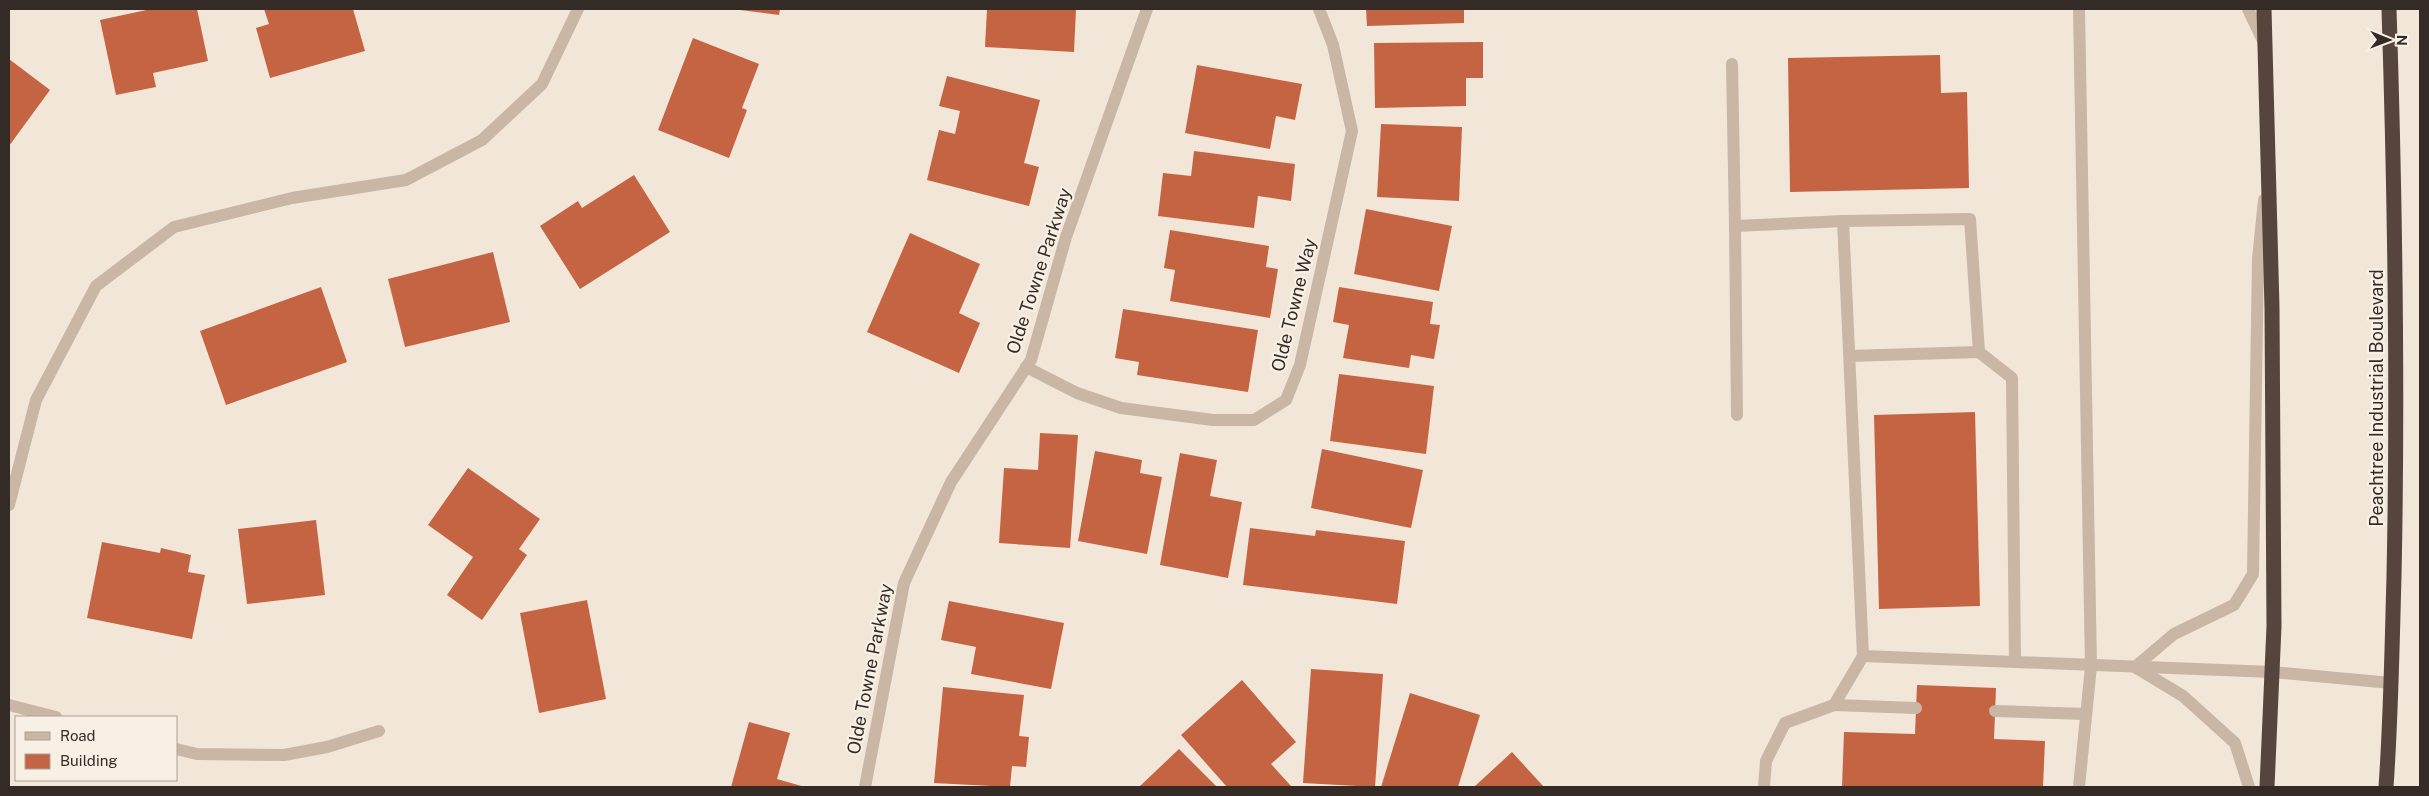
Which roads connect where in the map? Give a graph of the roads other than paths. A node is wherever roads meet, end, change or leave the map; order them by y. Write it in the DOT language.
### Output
graph roads {
  1 [pos="578,9"];
  2 [pos="1146,9"];
  3 [pos="1319,9"];
  4 [pos="2079,9"];
  5 [pos="2248,9"];
  6 [pos="2264,9"];
  7 [pos="2389,9"];
  8 [pos="2265,46"];
  9 [pos="1732,64"];
  10 [pos="2268,157"];
  11 [pos="1843,221"];
  12 [pos="1735,226"];
  13 [pos="1979,352"];
  14 [pos="1849,356"];
  15 [pos="1026,367"];
  16 [pos="1737,415"];
  17 [pos="9,506"];
  18 [pos="1864,656"];
  19 [pos="2015,662"];
  20 [pos="2091,666"];
  21 [pos="2135,667"];
  22 [pos="2272,672"];
  23 [pos="2391,683"];
  24 [pos="9,705"];
  25 [pos="1834,705"];
  26 [pos="1916,708"];
  27 [pos="1995,710"];
  28 [pos="2086,714"];
  29 [pos="52,716"];
  30 [pos="379,731"];
  31 [pos="178,749"];
  32 [pos="865,787"];
  33 [pos="1764,787"];
  34 [pos="2079,787"];
  35 [pos="2249,787"];
  36 [pos="2268,787"];
  37 [pos="2386,787"];
  1 -- 17 [label="street"];
  2 -- 15 [label="street, Olde Towne Parkway"];
  3 -- 15 [label="street, Olde Towne Way"];
  4 -- 20 [label="street"];
  5 -- 8 [label="street"];
  6 -- 8 [label="highway"];
  7 -- 23 [label="highway, Peachtree Industrial Boulevard"];
  8 -- 10 [label="highway"];
  9 -- 12 [label="street"];
  10 -- 21 [label="street"];
  10 -- 22 [label="highway"];
  11 -- 12 [label="street"];
  11 -- 13 [label="street"];
  11 -- 14 [label="street"];
  12 -- 16 [label="street"];
  13 -- 14 [label="street"];
  13 -- 19 [label="street"];
  14 -- 18 [label="street"];
  15 -- 32 [label="street, Olde Towne Parkway"];
  18 -- 19 [label="street"];
  18 -- 25 [label="street"];
  19 -- 20 [label="street"];
  20 -- 21 [label="street"];
  20 -- 28 [label="street"];
  21 -- 22 [label="street"];
  21 -- 35 [label="street"];
  22 -- 23 [label="street"];
  22 -- 36 [label="highway"];
  23 -- 37 [label="highway, Peachtree Industrial Boulevard"];
  24 -- 29 [label="street"];
  25 -- 26 [label="street"];
  25 -- 33 [label="street"];
  27 -- 28 [label="street"];
  28 -- 34 [label="street"];
  30 -- 31 [label="street"];
}
